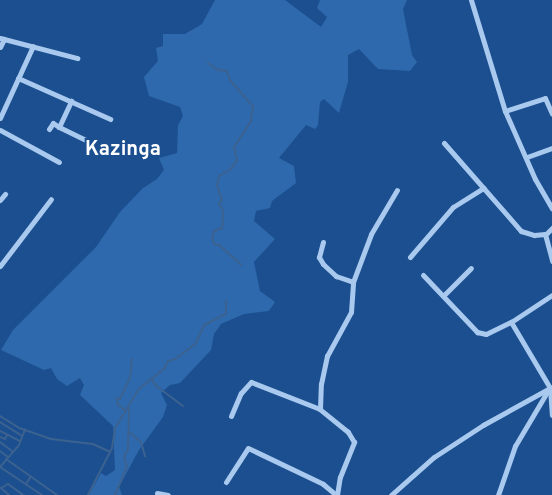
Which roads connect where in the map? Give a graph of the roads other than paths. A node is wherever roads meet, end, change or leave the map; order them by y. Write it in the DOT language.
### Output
graph roads {
  1 [pos="471,0"];
  2 [pos="2,38"];
  3 [pos="33,46"];
  4 [pos="0,47"];
  5 [pos="77,58"];
  6 [pos="18,78"];
  7 [pos="72,101"];
  8 [pos="505,111"];
  9 [pos="552,114"];
  10 [pos="0,118"];
  11 [pos="110,119"];
  12 [pos="0,130"];
  13 [pos="84,139"];
  14 [pos="444,143"];
  15 [pos="552,148"];
  16 [pos="526,157"];
  17 [pos="59,162"];
  18 [pos="484,188"];
  19 [pos="397,190"];
  20 [pos="4,194"];
  21 [pos="51,199"];
  22 [pos="0,200"];
  23 [pos="552,209"];
  24 [pos="552,228"];
  25 [pos="544,235"];
  26 [pos="323,242"];
  27 [pos="410,257"];
  28 [pos="552,261"];
  29 [pos="0,266"];
  30 [pos="471,268"];
  31 [pos="423,274"];
  32 [pos="353,282"];
  33 [pos="444,295"];
  34 [pos="552,295"];
  35 [pos="511,322"];
  36 [pos="551,387"];
  37 [pos="320,409"];
  38 [pos="552,415"];
  39 [pos="231,416"];
  40 [pos="226,482"];
  41 [pos="157,493"];
  42 [pos="168,495"];
  43 [pos="337,495"];
  44 [pos="391,495"];
  45 [pos="498,495"];
  1 -- 8 [label="street"];
  2 -- 3 [label="street"];
  2 -- 4 [label="street"];
  3 -- 5 [label="street"];
  3 -- 6 [label="street"];
  6 -- 7 [label="street"];
  6 -- 10 [label="street"];
  7 -- 11 [label="street"];
  7 -- 13 [label="street"];
  8 -- 9 [label="street"];
  8 -- 16 [label="street"];
  12 -- 17 [label="street"];
  14 -- 18 [label="street"];
  15 -- 16 [label="street"];
  16 -- 23 [label="street"];
  18 -- 25 [label="street"];
  18 -- 27 [label="street"];
  19 -- 32 [label="street"];
  20 -- 22 [label="street"];
  21 -- 29 [label="street"];
  24 -- 25 [label="street"];
  25 -- 28 [label="street"];
  26 -- 32 [label="street"];
  30 -- 33 [label="street"];
  31 -- 33 [label="street"];
  32 -- 37 [label="street"];
  33 -- 35 [label="street"];
  34 -- 35 [label="street"];
  35 -- 36 [label="street"];
  36 -- 38 [label="street"];
  36 -- 44 [label="street"];
  36 -- 45 [label="street"];
  37 -- 39 [label="street"];
  37 -- 43 [label="street"];
  40 -- 43 [label="street"];
  41 -- 42 [label="street"];
}
